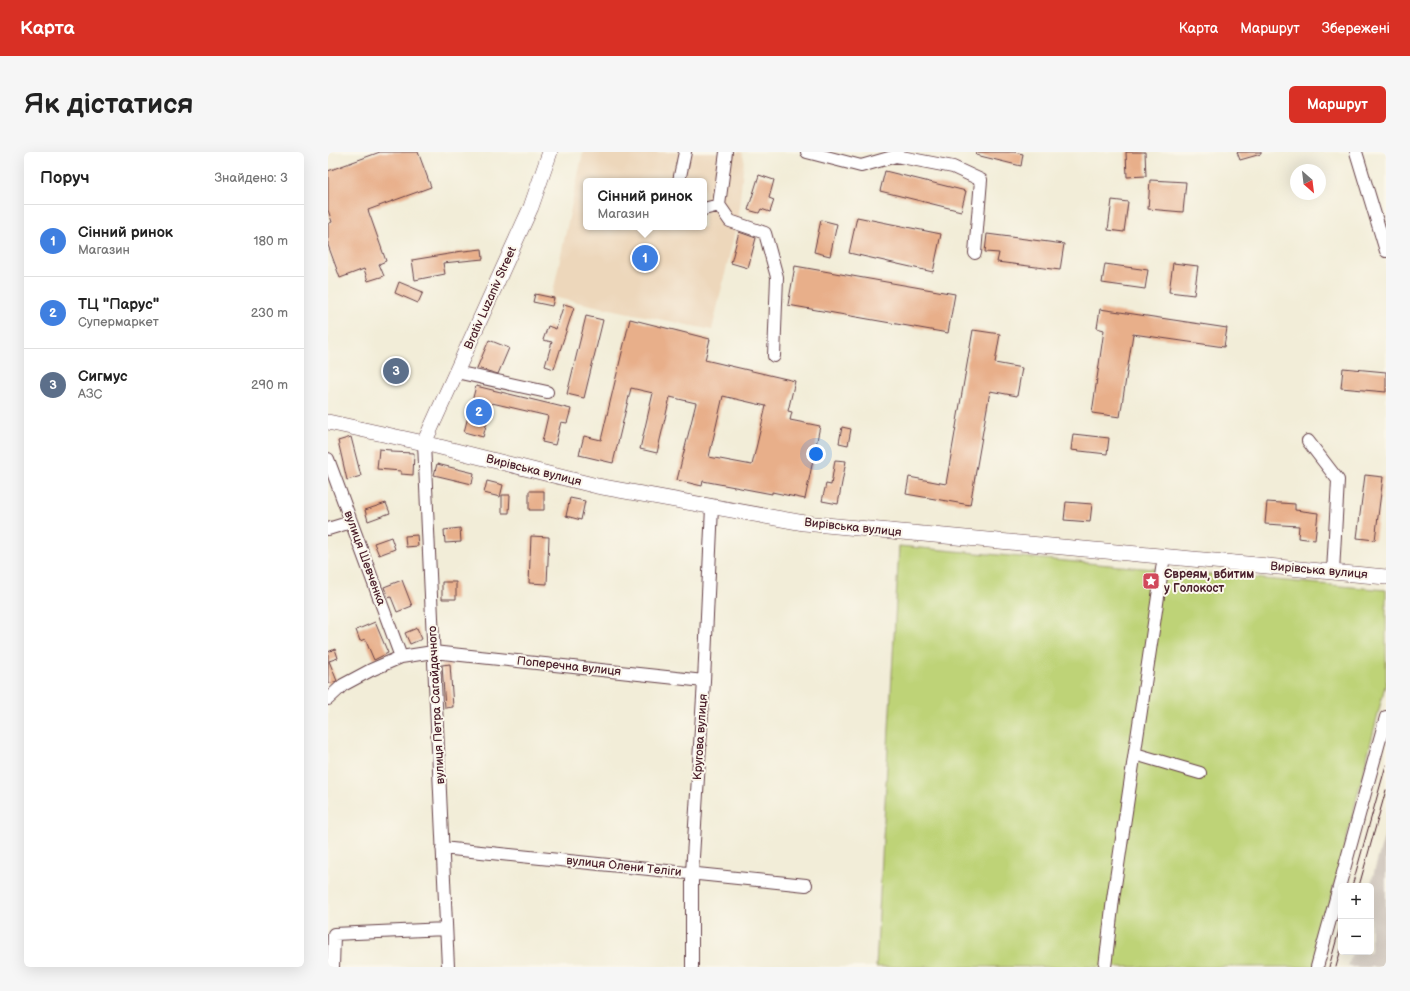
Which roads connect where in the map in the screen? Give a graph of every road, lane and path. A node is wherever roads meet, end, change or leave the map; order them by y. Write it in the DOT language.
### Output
graph roads {
  1 [pos="550,152"];
  2 [pos="685,152"];
  3 [pos="726,152"];
  4 [pos="807,152"];
  5 [pos="1356,152"];
  6 [pos="680,178"];
  7 [pos="719,205"];
  8 [pos="707,208"];
  9 [pos="1386,251"];
  10 [pos="975,253"];
  11 [pos="774,356"];
  12 [pos="456,372"];
  13 [pos="546,392"];
  14 [pos="328,422"];
  15 [pos="1308,441"];
  16 [pos="424,443"];
  17 [pos="328,459"];
  18 [pos="712,507"];
  19 [pos="351,522"];
  20 [pos="328,529"];
  21 [pos="1164,556"];
  22 [pos="1334,572"];
  23 [pos="1386,576"];
  24 [pos="433,652"];
  25 [pos="401,657"];
  26 [pos="704,681"];
  27 [pos="328,699"];
  28 [pos="1386,717"];
  29 [pos="1135,754"];
  30 [pos="1200,773"];
  31 [pos="442,848"];
  32 [pos="692,873"];
  33 [pos="806,885"];
  34 [pos="446,929"];
  35 [pos="333,967"];
  36 [pos="448,967"];
  37 [pos="692,967"];
  38 [pos="1105,967"];
  39 [pos="1317,967"];
  1 -- 12 [label="main road, Brativ Luzaniv Street"];
  2 -- 6 [label="street"];
  3 -- 7 [label="street"];
  4 -- 10 [label="street"];
  5 -- 9 [label="street"];
  7 -- 8 [label="street"];
  7 -- 11 [label="street"];
  12 -- 13 [label="street"];
  12 -- 16 [label="main road, Brativ Luzaniv Street"];
  14 -- 16 [label="main road, Вирівська вулиця"];
  15 -- 22 [label="street"];
  16 -- 18 [label="main road, Вирівська вулиця"];
  16 -- 24 [label="street, вулиця Петра Сагайдачного"];
  17 -- 19 [label="street, вулиця Шевченка"];
  18 -- 21 [label="main road, Вирівська вулиця"];
  18 -- 26 [label="street, Кругова вулиця"];
  19 -- 20 [label="street"];
  19 -- 25 [label="street, вулиця Шевченка"];
  21 -- 22 [label="main road, Вирівська вулиця"];
  21 -- 29 [label="street"];
  22 -- 23 [label="main road, Вирівська вулиця"];
  24 -- 25 [label="street, Поперечна вулиця"];
  24 -- 26 [label="street, Поперечна вулиця"];
  24 -- 31 [label="street, вулиця Петра Сагайдачного"];
  25 -- 27 [label="street, Поперечна вулиця"];
  26 -- 32 [label="street, Кругова вулиця"];
  28 -- 39 [label="street"];
  29 -- 30 [label="street"];
  29 -- 38 [label="street"];
  31 -- 32 [label="street, вулиця Олени Теліги"];
  31 -- 34 [label="street, вулиця Петра Сагайдачного"];
  32 -- 33 [label="street, вулиця Олени Теліги"];
  32 -- 37 [label="street, Кругова вулиця"];
  34 -- 35 [label="street"];
  34 -- 36 [label="street, вулиця Петра Сагайдачного"];
}
